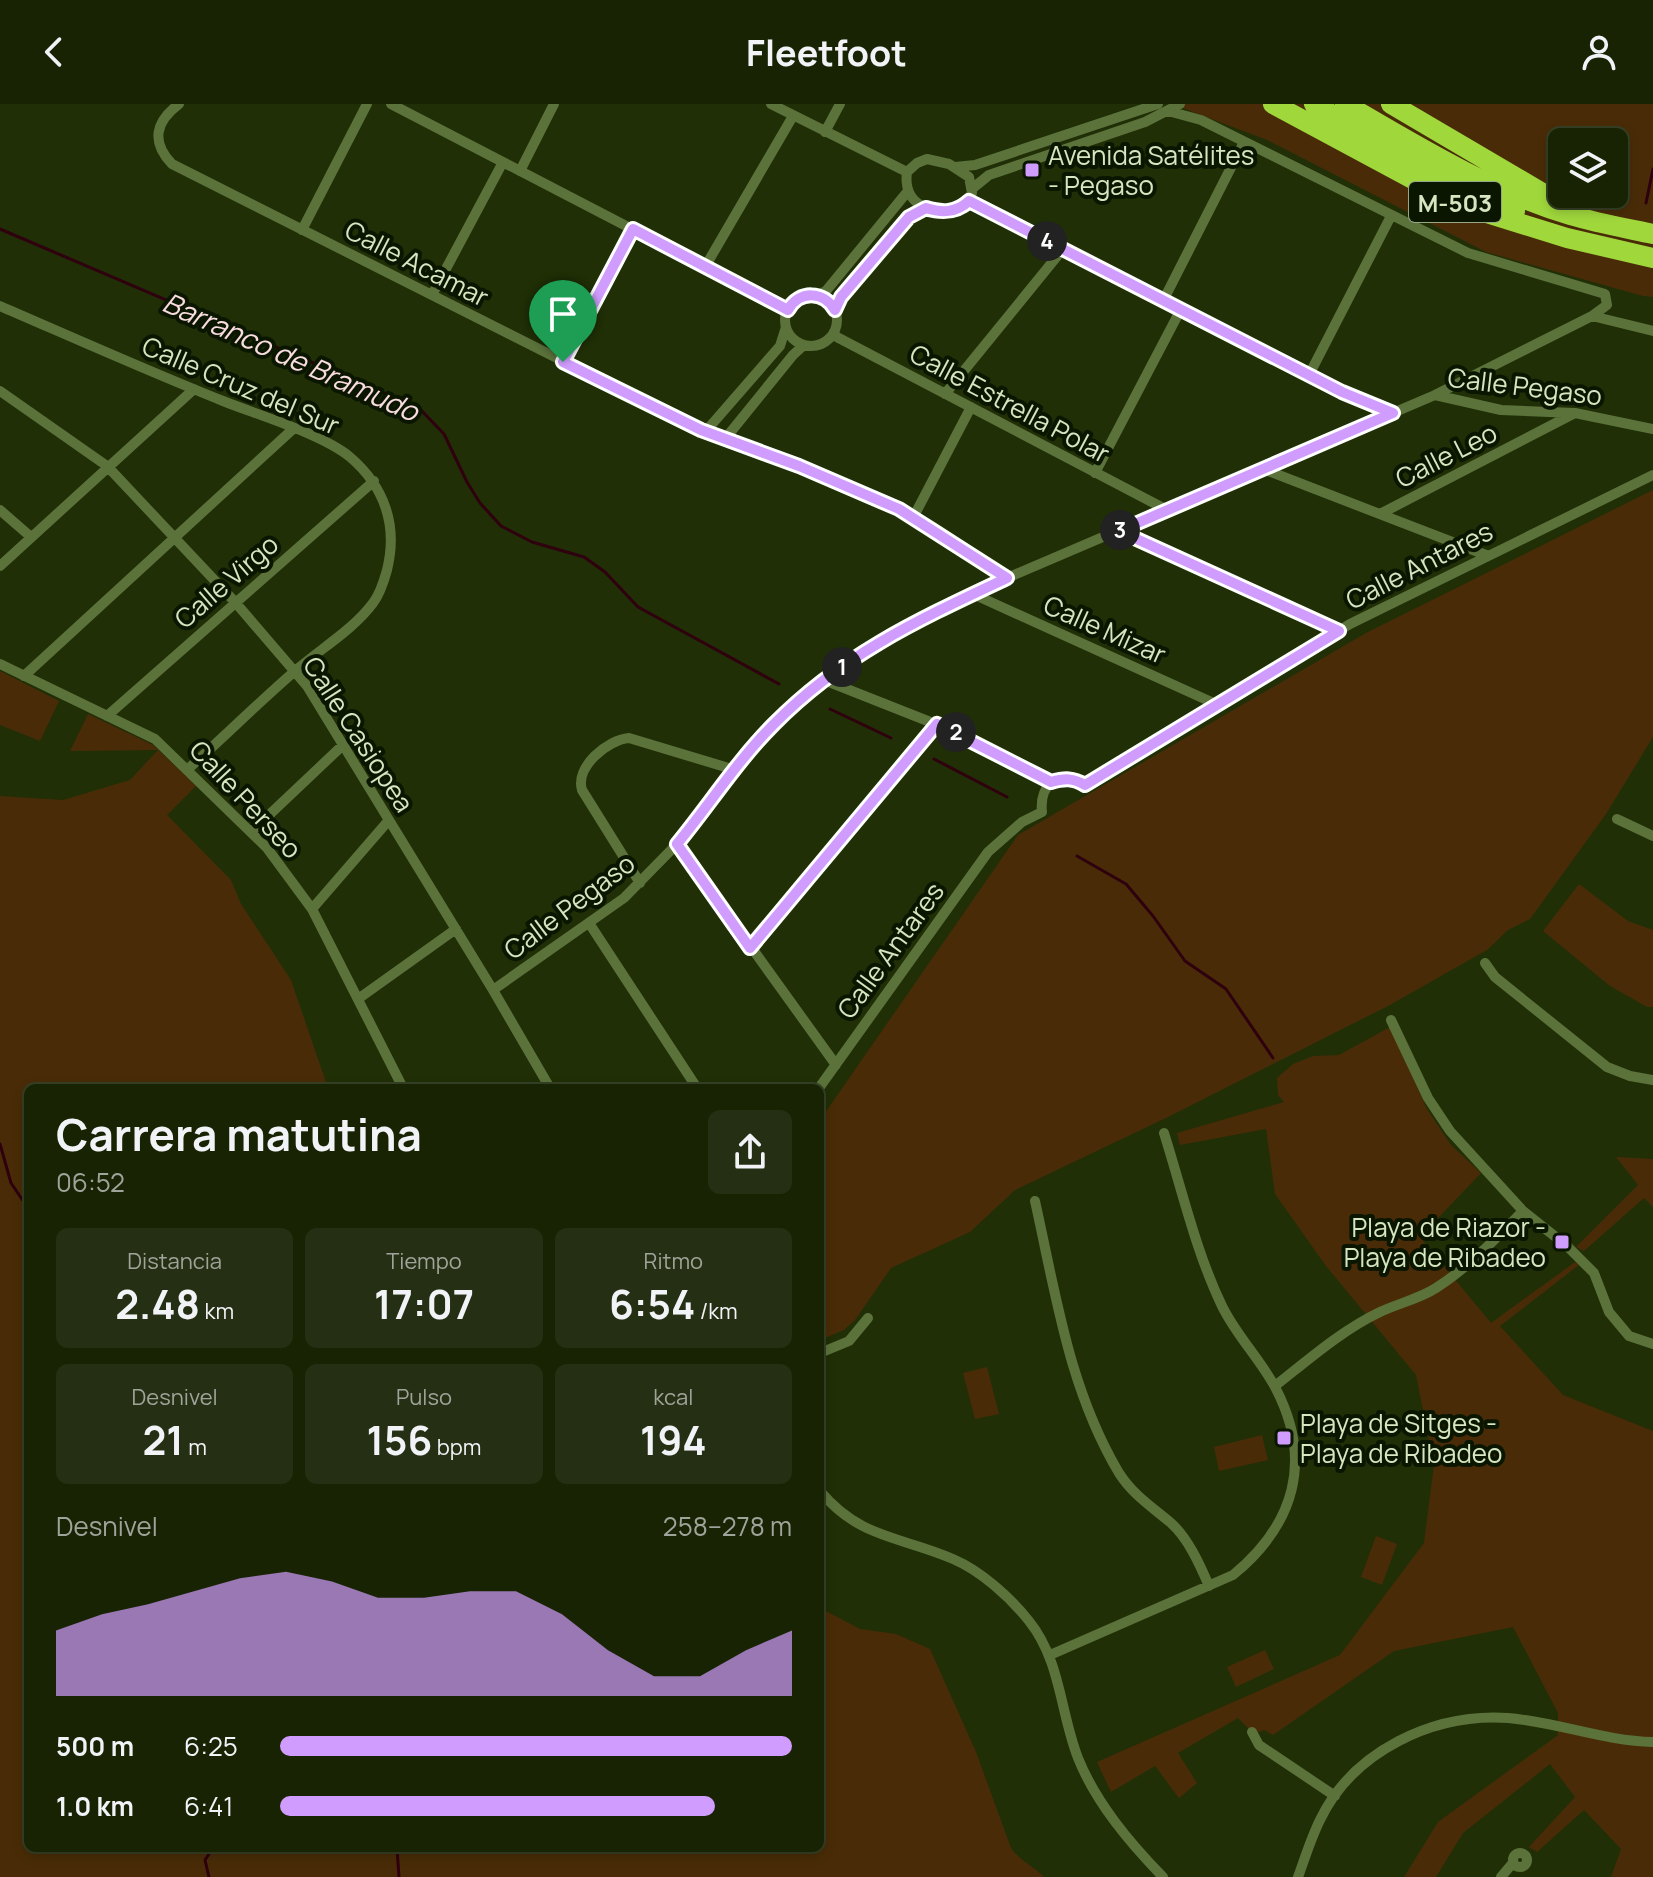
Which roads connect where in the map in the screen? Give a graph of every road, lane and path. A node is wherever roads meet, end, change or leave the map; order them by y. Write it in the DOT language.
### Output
graph roads {
  1 [pos="179,104"];
  2 [pos="367,104"];
  3 [pos="391,104"];
  4 [pos="554,104"];
  5 [pos="771,104"];
  6 [pos="840,104"];
  7 [pos="1158,104"];
  8 [pos="1180,104"];
  9 [pos="1273,104"];
  10 [pos="1314,104"];
  11 [pos="1345,104"];
  12 [pos="1391,104"];
  13 [pos="1136,108"];
  14 [pos="1168,111"];
  15 [pos="793,116"];
  16 [pos="825,132"];
  17 [pos="1244,142"];
  18 [pos="503,162"];
  19 [pos="955,167"];
  20 [pos="520,171"];
  21 [pos="907,172"];
  22 [pos="973,188"];
  23 [pos="908,191"];
  24 [pos="969,201"];
  25 [pos="926,208"];
  26 [pos="1391,216"];
  27 [pos="633,229"];
  28 [pos="302,230"];
  29 [pos="1653,234"];
  30 [pos="1063,249"];
  31 [pos="1653,249"];
  32 [pos="1653,258"];
  33 [pos="705,267"];
  34 [pos="432,295"];
  35 [pos="818,295"];
  36 [pos="1163,301"];
  37 [pos="0,306"];
  38 [pos="1181,309"];
  39 [pos="788,310"];
  40 [pos="835,310"];
  41 [pos="1592,316"];
  42 [pos="786,327"];
  43 [pos="1653,331"];
  44 [pos="833,335"];
  45 [pos="804,345"];
  46 [pos="563,362"];
  47 [pos="1309,375"];
  48 [pos="194,389"];
  49 [pos="0,391"];
  50 [pos="945,394"];
  51 [pos="1435,395"];
  52 [pos="971,407"];
  53 [pos="1393,413"];
  54 [pos="1575,413"];
  55 [pos="293,429"];
  56 [pos="1653,429"];
  57 [pos="706,431"];
  58 [pos="725,439"];
  59 [pos="107,466"];
  60 [pos="1263,469"];
  61 [pos="1095,473"];
  62 [pos="1653,475"];
  63 [pos="374,481"];
  64 [pos="0,510"];
  65 [pos="1167,510"];
  66 [pos="1380,514"];
  67 [pos="914,516"];
  68 [pos="1119,531"];
  69 [pos="31,537"];
  70 [pos="175,538"];
  71 [pos="1486,555"];
  72 [pos="0,566"];
  73 [pos="1007,578"];
  74 [pos="973,594"];
  75 [pos="235,602"];
  76 [pos="1339,631"];
  77 [pos="0,664"];
  78 [pos="294,672"];
  79 [pos="24,676"];
  80 [pos="824,680"];
  81 [pos="1218,705"];
  82 [pos="107,716"];
  83 [pos="937,724"];
  84 [pos="343,745"];
  85 [pos="188,769"];
  86 [pos="732,769"];
  87 [pos="1051,782"];
  88 [pos="1617,819"];
  89 [pos="389,820"];
  90 [pos="251,832"];
  91 [pos="1653,836"];
  92 [pos="677,844"];
  93 [pos="640,883"];
  94 [pos="312,909"];
  95 [pos="589,923"];
  96 [pos="456,929"];
  97 [pos="750,948"];
  98 [pos="1485,963"];
  99 [pos="493,990"];
  100 [pos="358,999"];
  101 [pos="1391,1020"];
  102 [pos="836,1065"];
  103 [pos="1653,1080"];
  104 [pos="401,1084"];
  105 [pos="548,1084"];
  106 [pos="694,1084"];
  107 [pos="822,1084"];
  108 [pos="1164,1133"];
  109 [pos="1035,1201"];
  110 [pos="1523,1211"];
  111 [pos="868,1318"];
  112 [pos="1653,1344"];
  113 [pos="824,1351"];
  114 [pos="1275,1386"];
  115 [pos="824,1496"];
  116 [pos="1209,1586"];
  117 [pos="1050,1655"];
  118 [pos="1252,1732"];
  119 [pos="1653,1742"];
  120 [pos="1335,1796"];
  121 [pos="1512,1864"];
  122 [pos="1163,1877"];
  123 [pos="1298,1877"];
  124 [pos="1501,1877"];
  1 -- 28 [label="street, Calle Acamar"];
  2 -- 28 [label="street"];
  3 -- 18 [label="street"];
  4 -- 20 [label="street"];
  5 -- 15 [label="street"];
  6 -- 16 [label="street"];
  7 -- 13 [label="street"];
  8 -- 14 [label="street"];
  9 -- 32 [label="highway, M-503"];
  10 -- 31 [label="highway, M-503"];
  11 -- 29 [label="highway, M-503"];
  12 -- 29 [label="highway, M-503"];
  13 -- 19 [label="street"];
  14 -- 17 [label="street"];
  14 -- 22 [label="street"];
  15 -- 16 [label="street"];
  15 -- 33 [label="street"];
  16 -- 21 [label="street"];
  17 -- 26 [label="street"];
  17 -- 36 [label="street"];
  18 -- 20 [label="street"];
  18 -- 34 [label="street"];
  19 -- 21 [label="street"];
  19 -- 22 [label="street"];
  20 -- 27 [label="street"];
  21 -- 23 [label="street"];
  22 -- 24 [label="street"];
  23 -- 25 [label="street"];
  23 -- 35 [label="street"];
  24 -- 25 [label="street"];
  24 -- 30 [label="street"];
  25 -- 40 [label="street"];
  26 -- 41 [label="street"];
  26 -- 47 [label="street"];
  27 -- 33 [label="street"];
  27 -- 46 [label="street"];
  28 -- 34 [label="street, Calle Acamar"];
  30 -- 36 [label="street"];
  30 -- 50 [label="street"];
  33 -- 39 [label="street"];
  34 -- 46 [label="street, Calle Acamar"];
  35 -- 39 [label="street"];
  35 -- 40 [label="street"];
  36 -- 38 [label="street"];
  37 -- 48 [label="street, Calle Cruz del Sur"];
  38 -- 47 [label="street"];
  38 -- 61 [label="street"];
  39 -- 42 [label="street"];
  40 -- 44 [label="street"];
  41 -- 43 [label="street"];
  41 -- 51 [label="street"];
  42 -- 45 [label="street"];
  42 -- 57 [label="street"];
  44 -- 45 [label="street"];
  44 -- 50 [label="street, Calle Estrella Polar"];
  45 -- 58 [label="street"];
  46 -- 57 [label="street, Calle Acamar"];
  47 -- 53 [label="street"];
  48 -- 55 [label="street, Calle Cruz del Sur"];
  48 -- 59 [label="street"];
  49 -- 59 [label="street, Calle Casiopea"];
  50 -- 52 [label="street, Calle Estrella Polar"];
  51 -- 53 [label="street, Calle Pegaso"];
  51 -- 54 [label="street, Calle Pegaso"];
  52 -- 61 [label="street, Calle Estrella Polar"];
  52 -- 67 [label="street"];
  53 -- 60 [label="street, Calle Pegaso"];
  54 -- 56 [label="street, Calle Pegaso"];
  54 -- 66 [label="street, Calle Leo"];
  55 -- 63 [label="street, Calle Cruz del Sur"];
  55 -- 70 [label="street"];
  57 -- 58 [label="street, Calle Acamar"];
  58 -- 67 [label="street, Calle Acamar"];
  59 -- 69 [label="street"];
  59 -- 70 [label="street, Calle Casiopea"];
  60 -- 65 [label="street, Calle Pegaso"];
  60 -- 66 [label="street"];
  61 -- 65 [label="street, Calle Estrella Polar"];
  62 -- 71 [label="street, Calle Antares"];
  63 -- 75 [label="street, Calle Virgo"];
  63 -- 78 [label="street, Calle Cruz del Sur"];
  64 -- 69 [label="street"];
  65 -- 68 [label="street, Calle Pegaso"];
  66 -- 71 [label="street"];
  67 -- 73 [label="street, Calle Acamar"];
  68 -- 73 [label="street, Calle Pegaso"];
  68 -- 76 [label="street"];
  69 -- 72 [label="street"];
  70 -- 75 [label="street, Calle Casiopea"];
  70 -- 79 [label="street"];
  71 -- 76 [label="street, Calle Antares"];
  73 -- 74 [label="street, Calle Pegaso"];
  74 -- 80 [label="street, Calle Pegaso"];
  74 -- 81 [label="street, Calle Mizar"];
  75 -- 78 [label="street, Calle Casiopea"];
  75 -- 82 [label="street, Calle Virgo"];
  76 -- 81 [label="street, Calle Antares"];
  77 -- 79 [label="street, Calle Perseo"];
  78 -- 84 [label="street, Calle Casiopea"];
  78 -- 85 [label="street, Calle Cruz del Sur"];
  79 -- 82 [label="street, Calle Perseo"];
  80 -- 83 [label="street"];
  80 -- 86 [label="street, Calle Pegaso"];
  81 -- 87 [label="street, Calle Antares"];
  82 -- 85 [label="street, Calle Perseo"];
  83 -- 87 [label="street"];
  83 -- 97 [label="street"];
  84 -- 89 [label="street, Calle Casiopea"];
  84 -- 90 [label="street"];
  85 -- 90 [label="street, Calle Perseo"];
  86 -- 92 [label="street, Calle Pegaso"];
  86 -- 93 [label="street"];
  87 -- 102 [label="street, Calle Antares"];
  88 -- 91 [label="street"];
  89 -- 94 [label="street"];
  89 -- 96 [label="street, Calle Casiopea"];
  90 -- 94 [label="street, Calle Perseo"];
  92 -- 93 [label="street, Calle Pegaso"];
  92 -- 97 [label="street"];
  93 -- 95 [label="street, Calle Pegaso"];
  94 -- 100 [label="street, Calle Perseo"];
  95 -- 99 [label="street, Calle Pegaso"];
  95 -- 106 [label="street"];
  96 -- 99 [label="street, Calle Casiopea"];
  96 -- 100 [label="street"];
  97 -- 102 [label="street"];
  98 -- 103 [label="street"];
  99 -- 105 [label="street, Calle Casiopea"];
  100 -- 104 [label="street, Calle Perseo"];
  101 -- 110 [label="street"];
  102 -- 107 [label="street, Calle Antares"];
  108 -- 114 [label="street"];
  109 -- 116 [label="street"];
  110 -- 112 [label="street"];
  110 -- 114 [label="street"];
  111 -- 113 [label="street"];
  114 -- 116 [label="street"];
  115 -- 117 [label="street"];
  116 -- 117 [label="street"];
  117 -- 122 [label="street"];
  118 -- 120 [label="street"];
  119 -- 120 [label="street"];
  120 -- 123 [label="street"];
  121 -- 124 [label="street"];
}
